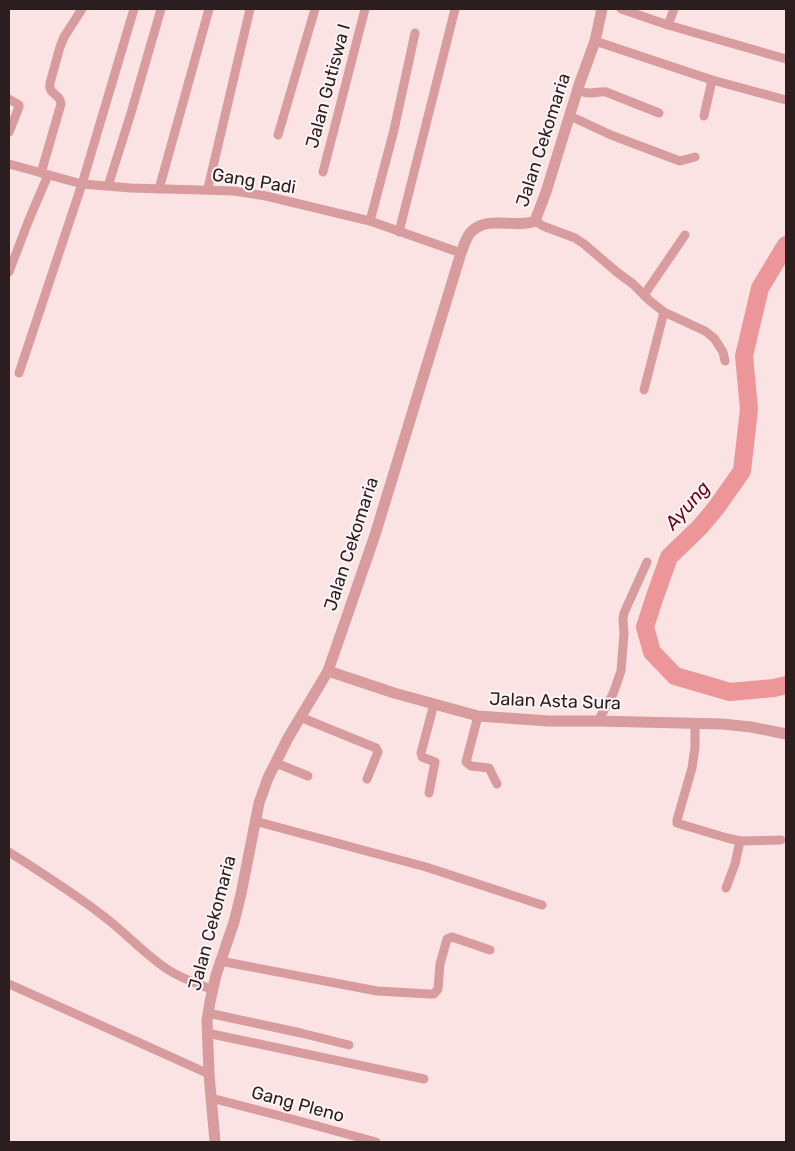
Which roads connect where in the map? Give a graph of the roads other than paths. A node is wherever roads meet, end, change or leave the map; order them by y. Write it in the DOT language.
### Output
graph roads {
  1 [pos="82,9"];
  2 [pos="134,9"];
  3 [pos="161,9"];
  4 [pos="209,9"];
  5 [pos="250,9"];
  6 [pos="315,9"];
  7 [pos="365,9"];
  8 [pos="455,9"];
  9 [pos="602,9"];
  10 [pos="621,9"];
  11 [pos="674,9"];
  12 [pos="668,25"];
  13 [pos="415,33"];
  14 [pos="595,41"];
  15 [pos="786,59"];
  16 [pos="712,80"];
  17 [pos="581,91"];
  18 [pos="9,99"];
  19 [pos="786,100"];
  20 [pos="659,114"];
  21 [pos="570,116"];
  22 [pos="704,116"];
  23 [pos="9,132"];
  24 [pos="278,135"];
  25 [pos="695,157"];
  26 [pos="9,166"];
  27 [pos="323,172"];
  28 [pos="44,174"];
  29 [pos="82,184"];
  30 [pos="108,186"];
  31 [pos="208,188"];
  32 [pos="159,189"];
  33 [pos="370,221"];
  34 [pos="535,221"];
  35 [pos="398,232"];
  36 [pos="685,235"];
  37 [pos="461,253"];
  38 [pos="9,272"];
  39 [pos="644,295"];
  40 [pos="664,312"];
  41 [pos="725,361"];
  42 [pos="19,373"];
  43 [pos="644,390"];
  44 [pos="647,562"];
  45 [pos="328,671"];
  46 [pos="434,704"];
  47 [pos="478,716"];
  48 [pos="300,717"];
  49 [pos="598,721"];
  50 [pos="695,723"];
  51 [pos="786,734"];
  52 [pos="276,763"];
  53 [pos="308,776"];
  54 [pos="367,779"];
  55 [pos="496,784"];
  56 [pos="429,793"];
  57 [pos="255,821"];
  58 [pos="740,840"];
  59 [pos="781,840"];
  60 [pos="9,852"];
  61 [pos="726,888"];
  62 [pos="542,905"];
  63 [pos="490,950"];
  64 [pos="220,961"];
  65 [pos="9,984"];
  66 [pos="213,990"];
  67 [pos="208,1013"];
  68 [pos="208,1033"];
  69 [pos="349,1045"];
  70 [pos="209,1074"];
  71 [pos="424,1079"];
  72 [pos="211,1098"];
  73 [pos="215,1142"];
  74 [pos="376,1142"];
  1 -- 28 [label="street"];
  2 -- 29 [label="street"];
  3 -- 30 [label="street"];
  4 -- 32 [label="street"];
  5 -- 31 [label="street"];
  6 -- 24 [label="street"];
  7 -- 27 [label="street, Jalan Gutiswa I"];
  8 -- 35 [label="street"];
  9 -- 14 [label="street, Jalan Cekomaria"];
  10 -- 12 [label="street"];
  11 -- 12 [label="street"];
  12 -- 15 [label="street"];
  13 -- 33 [label="street"];
  14 -- 16 [label="street"];
  14 -- 17 [label="street, Jalan Cekomaria"];
  16 -- 19 [label="street"];
  16 -- 22 [label="street"];
  17 -- 20 [label="street"];
  17 -- 21 [label="street, Jalan Cekomaria"];
  18 -- 23 [label="street"];
  21 -- 25 [label="street"];
  21 -- 34 [label="street, Jalan Cekomaria"];
  26 -- 28 [label="street, Gang Padi"];
  28 -- 29 [label="street, Gang Padi"];
  28 -- 38 [label="street"];
  29 -- 30 [label="street, Gang Padi"];
  29 -- 42 [label="street"];
  30 -- 32 [label="street, Gang Padi"];
  32 -- 33 [label="street, Gang Padi"];
  33 -- 35 [label="street, Gang Padi"];
  34 -- 37 [label="street, Jalan Cekomaria"];
  34 -- 39 [label="street"];
  35 -- 37 [label="street, Gang Padi"];
  36 -- 39 [label="street"];
  37 -- 45 [label="street, Jalan Cekomaria"];
  39 -- 40 [label="street"];
  40 -- 41 [label="street"];
  40 -- 43 [label="street"];
  44 -- 49 [label="street"];
  45 -- 46 [label="street, Jalan Asta Sura"];
  45 -- 48 [label="street, Jalan Cekomaria"];
  46 -- 47 [label="street, Jalan Asta Sura"];
  46 -- 56 [label="street"];
  47 -- 49 [label="street, Jalan Asta Sura"];
  47 -- 55 [label="street"];
  48 -- 52 [label="street, Jalan Cekomaria"];
  48 -- 54 [label="street"];
  49 -- 50 [label="street, Jalan Asta Sura"];
  50 -- 51 [label="street, Jalan Asta Sura"];
  50 -- 58 [label="street"];
  52 -- 53 [label="street"];
  52 -- 57 [label="street, Jalan Cekomaria"];
  57 -- 62 [label="street"];
  57 -- 64 [label="street, Jalan Cekomaria"];
  58 -- 59 [label="street"];
  58 -- 61 [label="street"];
  60 -- 66 [label="street"];
  63 -- 64 [label="street"];
  64 -- 66 [label="street, Jalan Cekomaria"];
  65 -- 70 [label="street"];
  66 -- 67 [label="street, Jalan Cekomaria"];
  67 -- 68 [label="street, Jalan Cekomaria"];
  67 -- 69 [label="street"];
  68 -- 70 [label="street, Jalan Cekomaria"];
  68 -- 71 [label="street"];
  70 -- 72 [label="street, Jalan Cekomaria"];
  72 -- 73 [label="street, Jalan Cekomaria"];
  72 -- 74 [label="street, Gang Pleno"];
}
